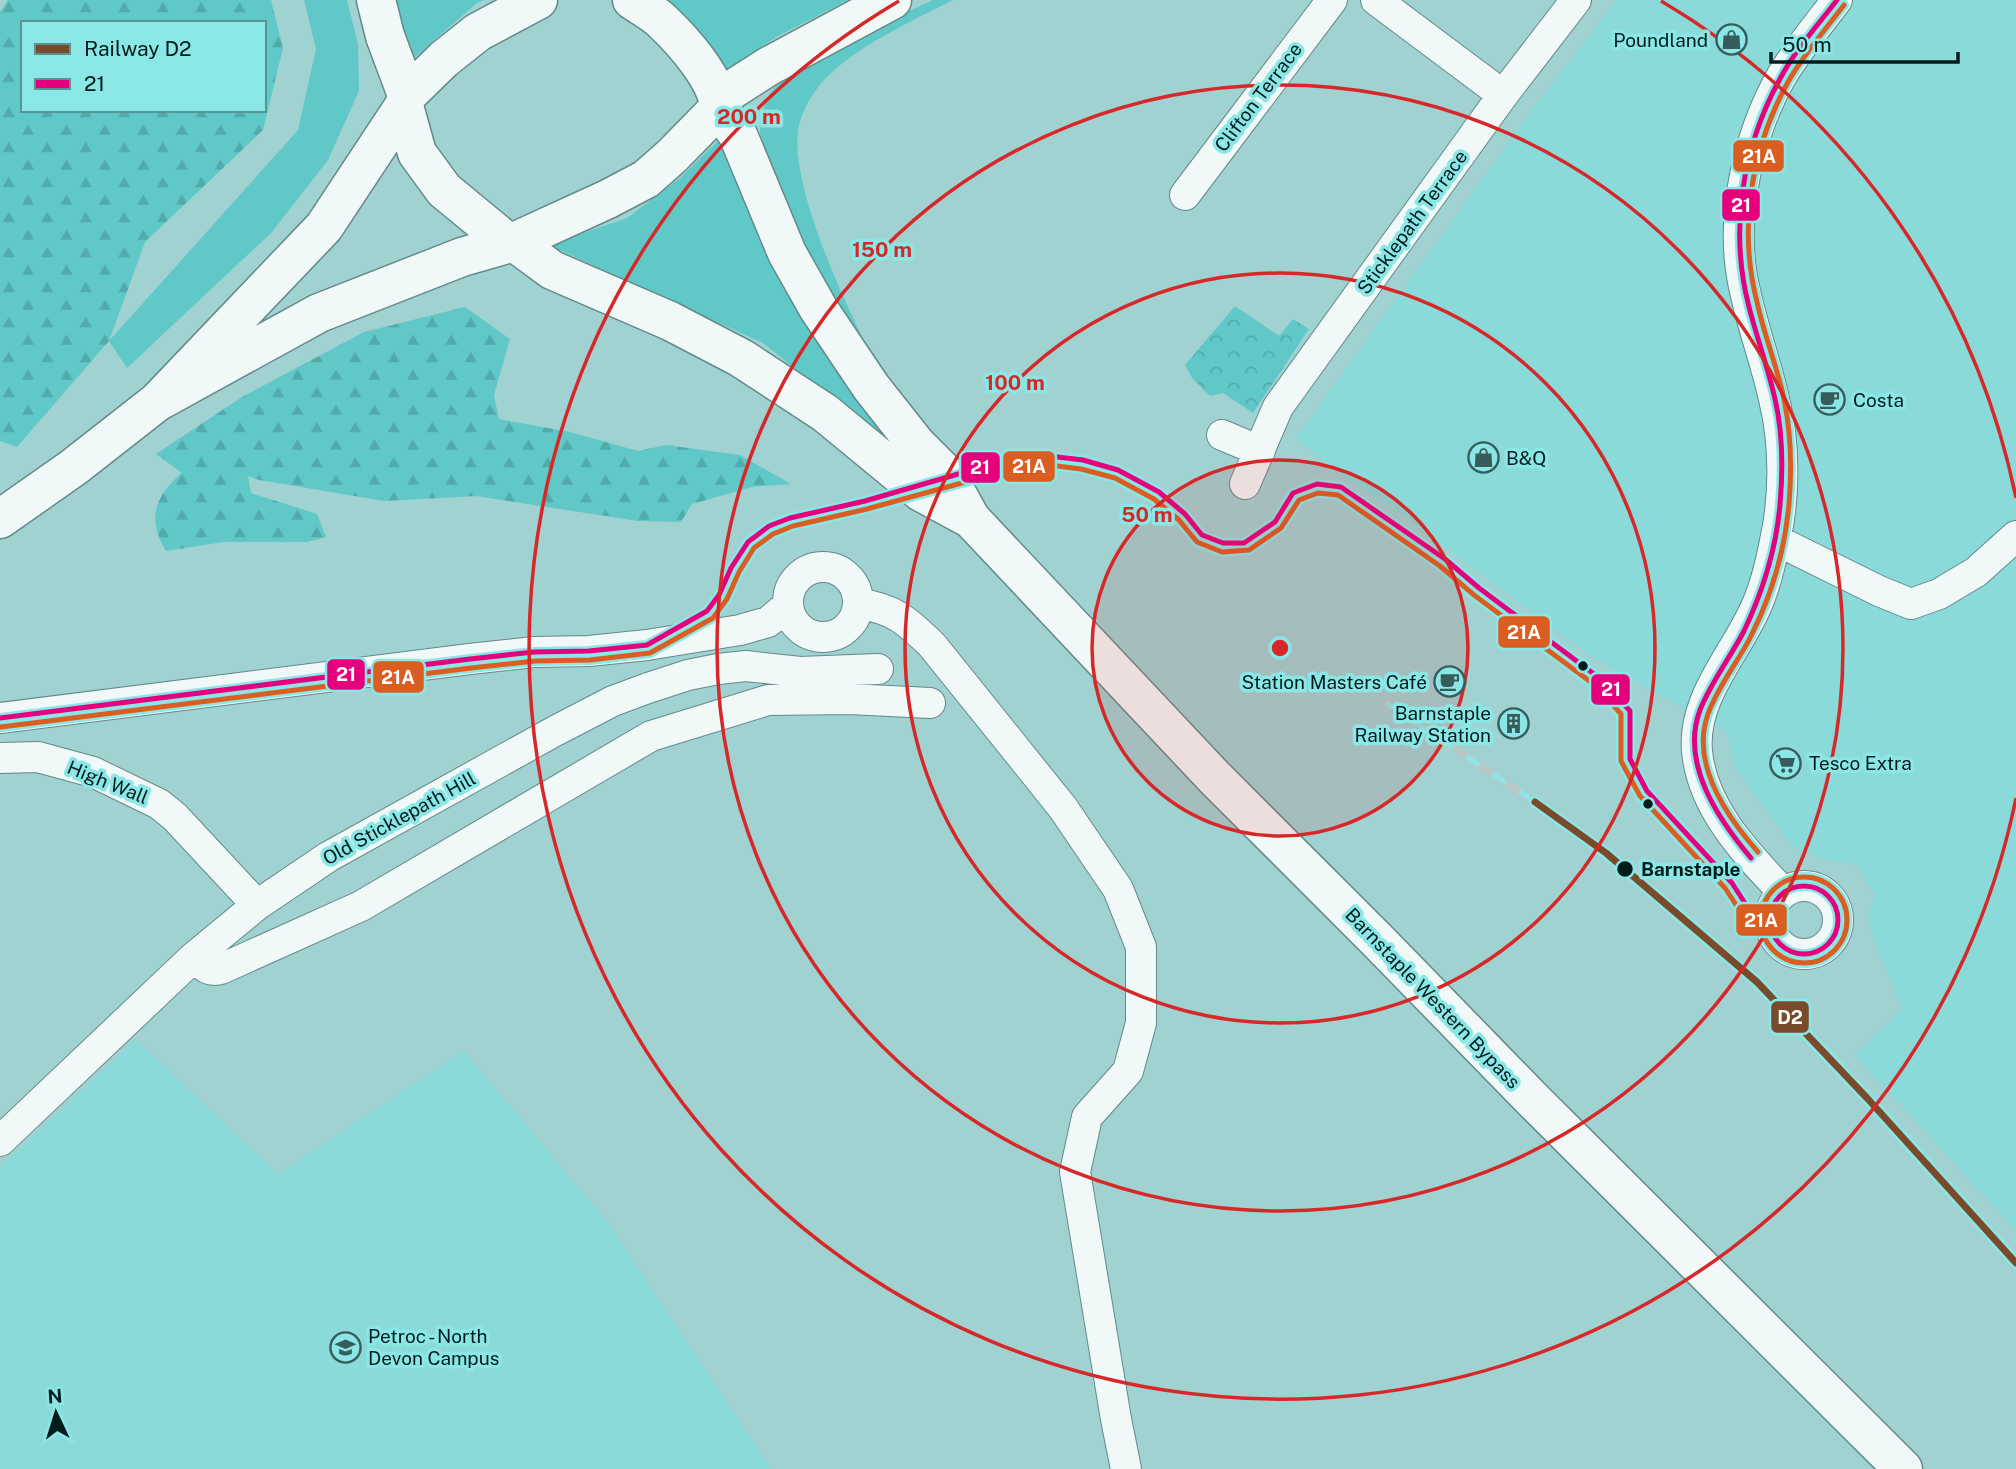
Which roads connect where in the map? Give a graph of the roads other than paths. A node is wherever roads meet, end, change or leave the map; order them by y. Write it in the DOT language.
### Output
graph roads {
  1 [pos="376,0"];
  2 [pos="538,0"];
  3 [pos="632,0"];
  4 [pos="892,0"];
  5 [pos="1332,0"];
  6 [pos="1376,0"];
  7 [pos="1576,0"];
  8 [pos="1837,0"];
  9 [pos="1503,95"];
  10 [pos="406,101"];
  11 [pos="719,103"];
  12 [pos="1185,195"];
  13 [pos="511,242"];
  14 [pos="157,402"];
  15 [pos="1222,435"];
  16 [pos="1260,451"];
  17 [pos="1245,484"];
  18 [pos="0,519"];
  19 [pos="971,519"];
  20 [pos="2016,536"];
  21 [pos="1776,540"];
  22 [pos="859,604"];
  23 [pos="787,606"];
  24 [pos="878,668"];
  25 [pos="930,703"];
  26 [pos="0,718"];
  27 [pos="0,758"];
  28 [pos="1783,892"];
  29 [pos="257,905"];
  30 [pos="194,957"];
  31 [pos="0,1141"];
  32 [pos="1126,1469"];
  33 [pos="1903,1469"];
  1 -- 10 [label="main road"];
  2 -- 10 [label="main road"];
  3 -- 11 [label="main road, Barnstaple Western Bypass"];
  4 -- 11 [label="main road"];
  5 -- 12 [label="street, Clifton Terrace"];
  6 -- 9 [label="street"];
  7 -- 9 [label="street, Sticklepath Terrace"];
  8 -- 21 [label="street"];
  9 -- 16 [label="street, Sticklepath Terrace"];
  10 -- 13 [label="main road, Barnstaple Western Bypass"];
  10 -- 14 [label="main road"];
  11 -- 13 [label="main road"];
  11 -- 19 [label="main road, Barnstaple Western Bypass"];
  13 -- 14 [label="main road"];
  13 -- 19 [label="main road, Barnstaple Western Bypass"];
  14 -- 18 [label="main road"];
  15 -- 16 [label="street"];
  16 -- 17 [label="street, Sticklepath Terrace"];
  19 -- 33 [label="main road, Barnstaple Western Bypass"];
  20 -- 21 [label="street"];
  21 -- 28 [label="street"];
  22 -- 23 [label="street"];
  22 -- 23 [label="street"];
  22 -- 32 [label="street"];
  23 -- 26 [label="street"];
  24 -- 29 [label="street, Old Sticklepath Hill"];
  25 -- 30 [label="street"];
  27 -- 29 [label="street, High Wall"];
  29 -- 30 [label="street, Old Sticklepath Hill"];
  30 -- 31 [label="street, Old Sticklepath Hill"];
}
